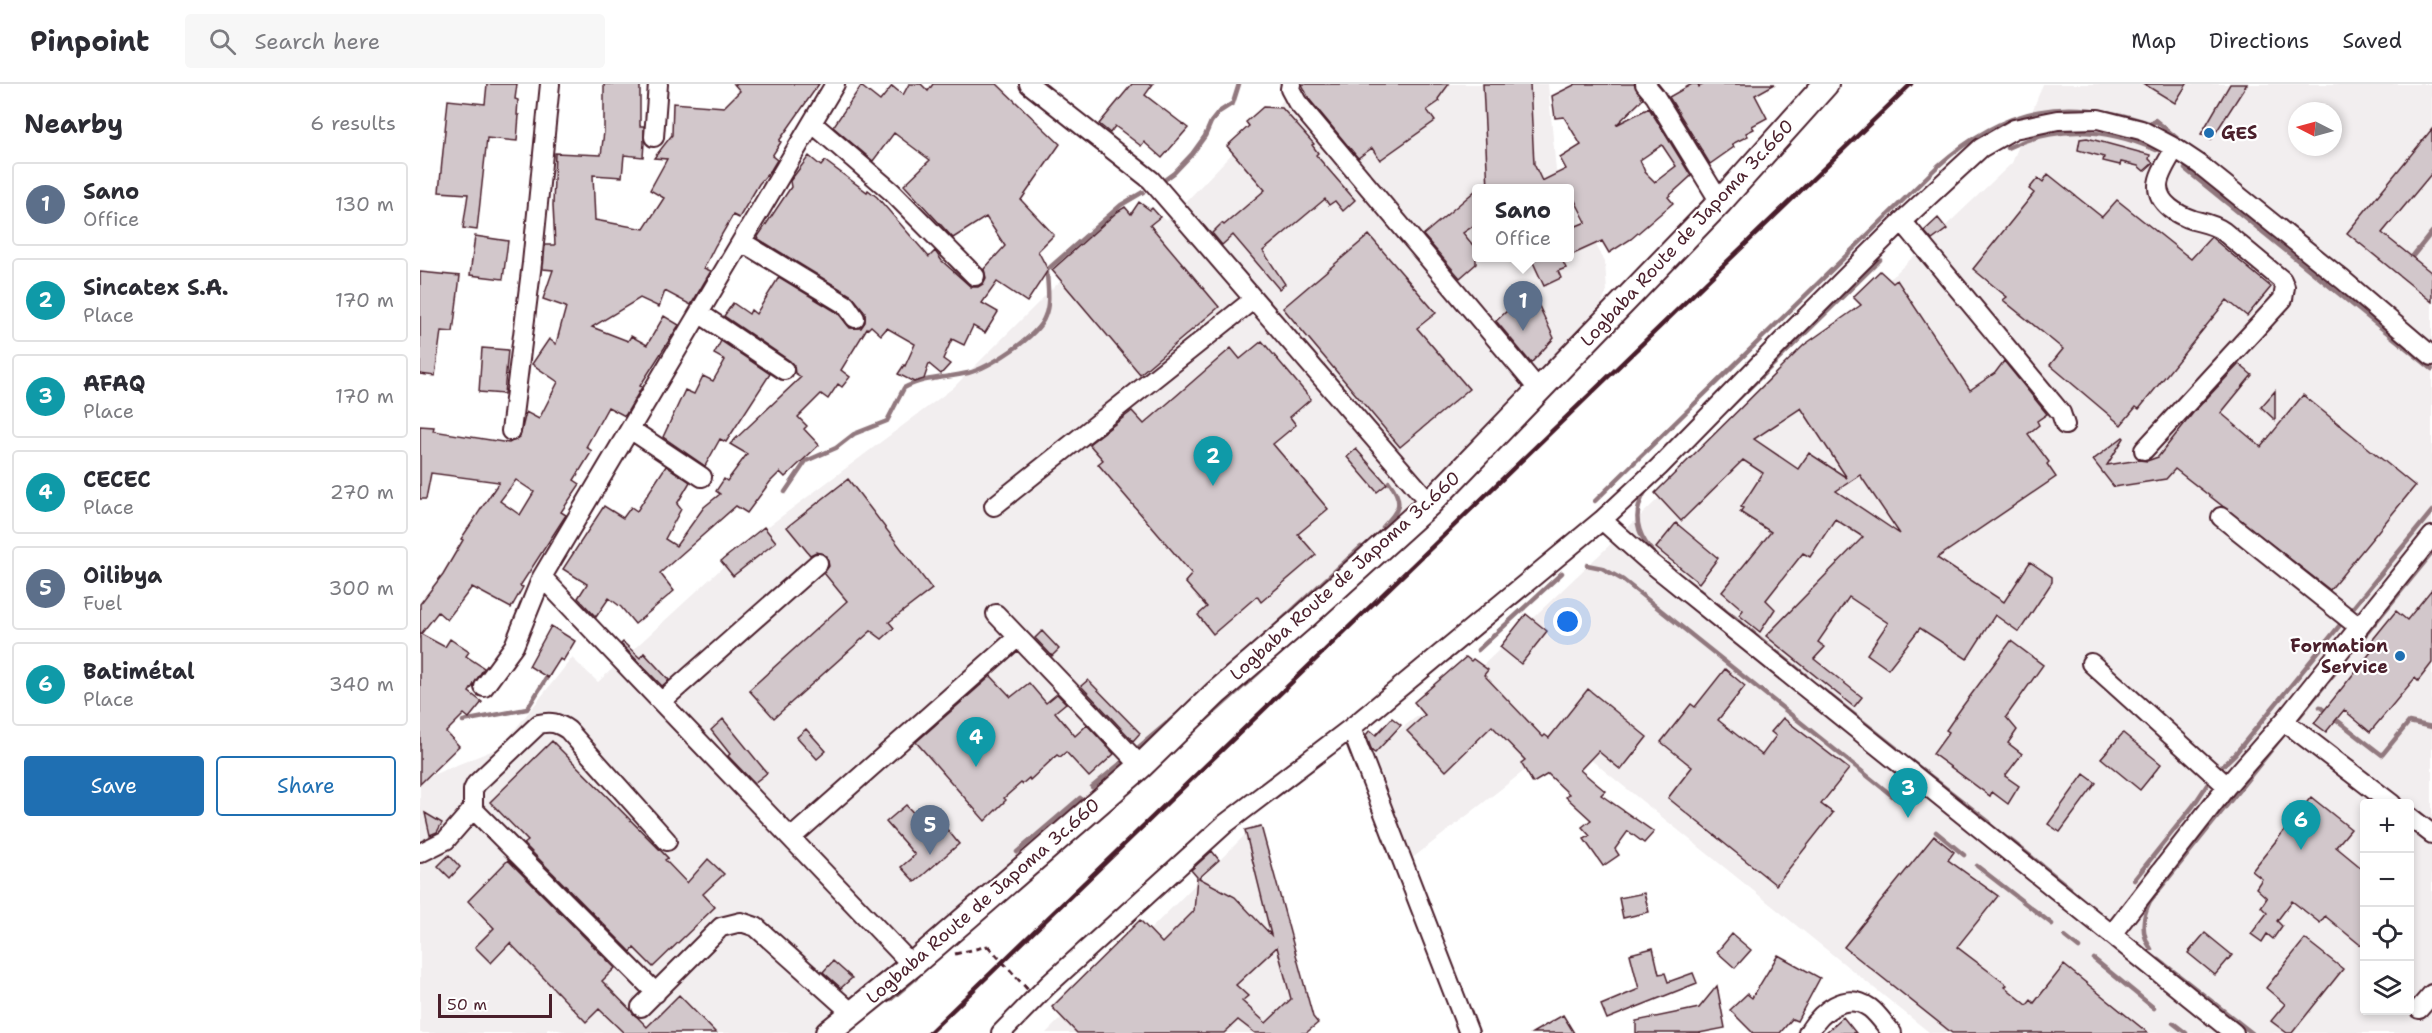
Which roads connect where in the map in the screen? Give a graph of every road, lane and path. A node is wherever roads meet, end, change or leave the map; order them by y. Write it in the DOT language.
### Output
graph roads {
  1 [pos="549,84"];
  2 [pos="658,84"];
  3 [pos="835,84"];
  4 [pos="1029,84"];
  5 [pos="1291,84"];
  6 [pos="1645,84"];
  7 [pos="1826,84"];
  8 [pos="812,123"];
  9 [pos="654,137"];
  10 [pos="2175,148"];
  11 [pos="1720,202"];
  12 [pos="1902,221"];
  13 [pos="742,242"];
  14 [pos="975,276"];
  15 [pos="1254,299"];
  16 [pos="699,313"];
  17 [pos="855,318"];
  18 [pos="2432,356"];
  19 [pos="784,370"];
  20 [pos="1539,390"];
  21 [pos="2064,425"];
  22 [pos="630,429"];
  23 [pos="511,431"];
  24 [pos="2144,450"];
  25 [pos="702,477"];
  26 [pos="1430,502"];
  27 [pos="994,506"];
  28 [pos="2221,517"];
  29 [pos="1602,520"];
  30 [pos="2432,536"];
  31 [pos="818,563"];
  32 [pos="542,577"];
  33 [pos="996,614"];
  34 [pos="2359,627"];
  35 [pos="1018,637"];
  36 [pos="2091,663"];
  37 [pos="484,687"];
  38 [pos="662,701"];
  39 [pos="2284,721"];
  40 [pos="1351,728"];
  41 [pos="1141,766"];
  42 [pos="2218,777"];
  43 [pos="2385,799"];
  44 [pos="473,809"];
  45 [pos="2414,821"];
  46 [pos="2432,834"];
  47 [pos="792,838"];
  48 [pos="667,841"];
  49 [pos="420,852"];
  50 [pos="2112,934"];
  51 [pos="988,946"];
  52 [pos="912,964"];
  53 [pos="1030,992"];
  54 [pos="656,993"];
  55 [pos="2432,994"];
  56 [pos="641,1007"];
  57 [pos="2419,1009"];
  58 [pos="852,1013"];
  59 [pos="828,1033"];
  60 [pos="1001,1033"];
  61 [pos="1469,1033"];
  62 [pos="1808,1033"];
  63 [pos="1892,1033"];
  64 [pos="2234,1033"];
  1 -- 23 [label="street"];
  2 -- 9 [label="street"];
  3 -- 8 [label="street"];
  4 -- 15 [label="street"];
  5 -- 20 [label="street"];
  6 -- 11 [label="street"];
  7 -- 11 [label="main road, Logbaba Route de Japoma 3c.660"];
  8 -- 13 [label="street"];
  8 -- 14 [label="street"];
  10 -- 12 [label="street"];
  10 -- 18 [label="street"];
  10 -- 24 [label="street"];
  11 -- 20 [label="main road, Logbaba Route de Japoma 3c.660"];
  12 -- 21 [label="street"];
  12 -- 29 [label="street"];
  13 -- 16 [label="street"];
  13 -- 17 [label="street"];
  15 -- 26 [label="street"];
  15 -- 27 [label="street"];
  16 -- 19 [label="street"];
  16 -- 22 [label="street"];
  20 -- 26 [label="main road, Logbaba Route de Japoma 3c.660"];
  22 -- 25 [label="street"];
  22 -- 32 [label="street"];
  26 -- 41 [label="main road, Logbaba Route de Japoma 3c.660"];
  28 -- 34 [label="street"];
  29 -- 40 [label="street"];
  29 -- 50 [label="street"];
  30 -- 34 [label="street"];
  31 -- 38 [label="street"];
  32 -- 37 [label="street"];
  32 -- 38 [label="street"];
  33 -- 35 [label="street"];
  34 -- 39 [label="street"];
  35 -- 41 [label="street"];
  35 -- 47 [label="street"];
  36 -- 42 [label="street"];
  38 -- 47 [label="street"];
  39 -- 42 [label="street"];
  39 -- 43 [label="street"];
  40 -- 60 [label="street"];
  40 -- 61 [label="street"];
  41 -- 52 [label="main road, Logbaba Route de Japoma 3c.660"];
  42 -- 50 [label="street"];
  44 -- 48 [label="street"];
  44 -- 49 [label="street"];
  44 -- 54 [label="street"];
  45 -- 46 [label="street"];
  47 -- 52 [label="street"];
  50 -- 64 [label="street"];
  51 -- 53 [label="path, bridge"];
  52 -- 58 [label="main road, Logbaba Route de Japoma 3c.660"];
  54 -- 56 [label="street"];
  54 -- 58 [label="street"];
  55 -- 57 [label="street"];
  58 -- 59 [label="main road, Logbaba Route de Japoma 3c.660"];
  62 -- 63 [label="street"];
}
